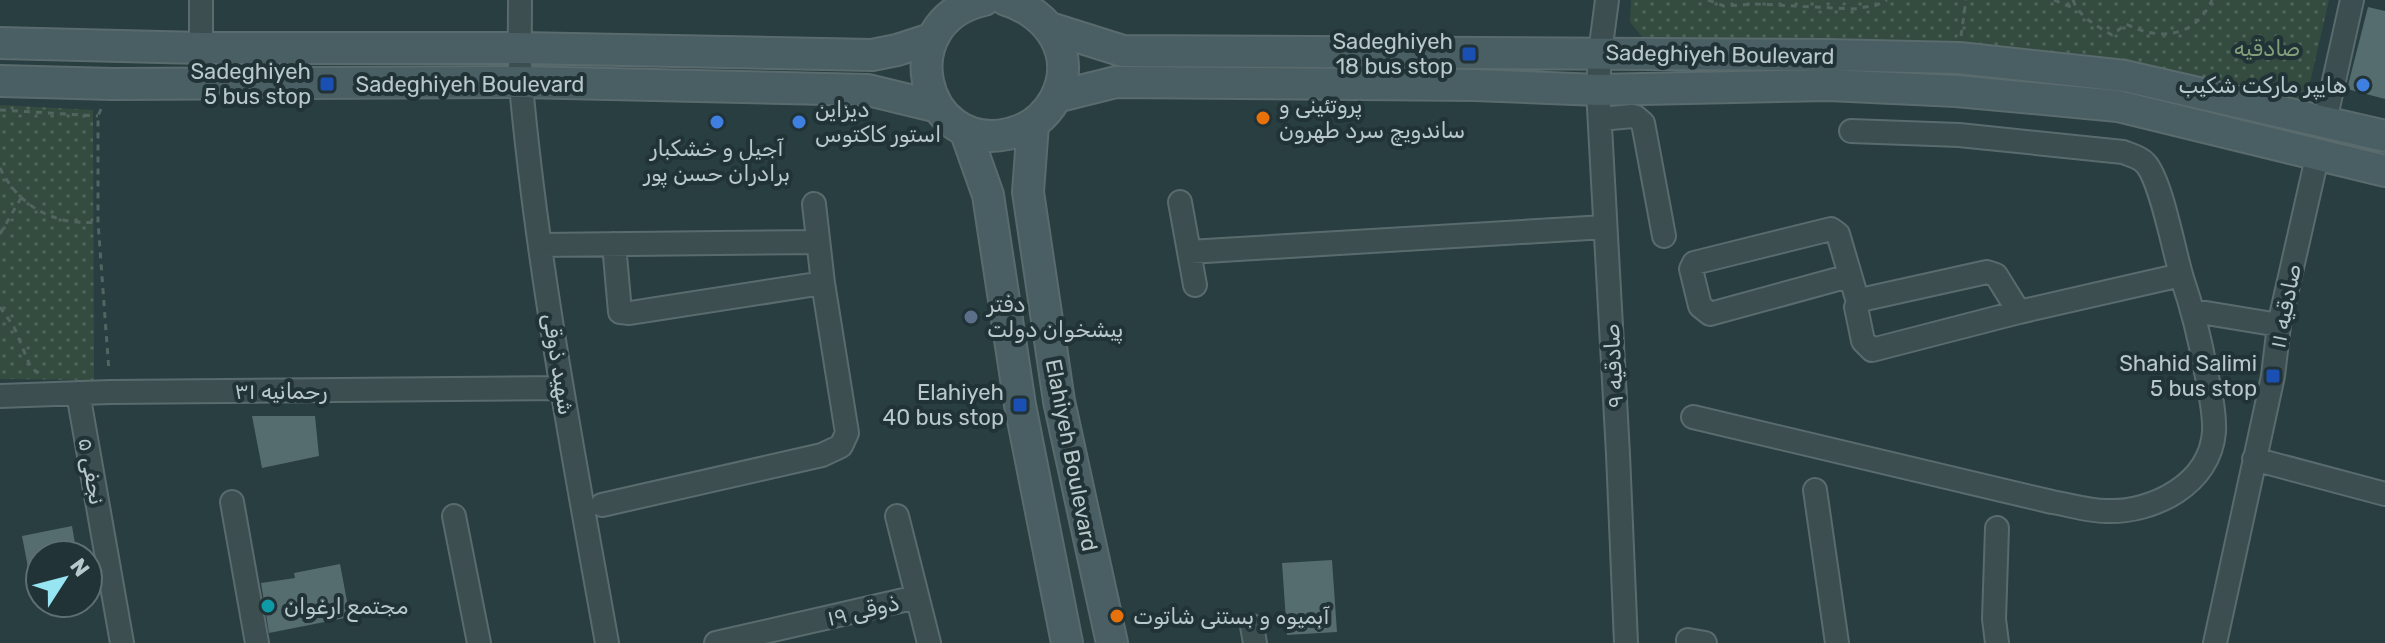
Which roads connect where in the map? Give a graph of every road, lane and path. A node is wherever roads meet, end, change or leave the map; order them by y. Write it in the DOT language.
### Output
graph roads {
  1 [pos="201,0"];
  2 [pos="520,0"];
  3 [pos="984,0"];
  4 [pos="1607,0"];
  5 [pos="1708,0"];
  6 [pos="1887,0"];
  7 [pos="1966,0"];
  8 [pos="2054,0"];
  9 [pos="2073,0"];
  10 [pos="2212,0"];
  11 [pos="2352,0"];
  12 [pos="1016,2"];
  13 [pos="1758,2"];
  14 [pos="955,6"];
  15 [pos="2076,9"];
  16 [pos="1050,28"];
  17 [pos="931,39"];
  18 [pos="0,43"];
  19 [pos="201,48"];
  20 [pos="521,48"];
  21 [pos="1600,53"];
  22 [pos="872,55"];
  23 [pos="1959,58"];
  24 [pos="0,81"];
  25 [pos="521,82"];
  26 [pos="113,84"];
  27 [pos="868,90"];
  28 [pos="1056,97"];
  29 [pos="1599,104"];
  30 [pos="938,107"];
  31 [pos="0,110"];
  32 [pos="98,116"];
  33 [pos="2325,121"];
  34 [pos="1033,124"];
  35 [pos="965,130"];
  36 [pos="1851,131"];
  37 [pos="2385,136"];
  38 [pos="2318,153"];
  39 [pos="0,168"];
  40 [pos="2385,171"];
  41 [pos="21,198"];
  42 [pos="1180,202"];
  43 [pos="814,204"];
  44 [pos="98,222"];
  45 [pos="1605,227"];
  46 [pos="0,234"];
  47 [pos="1664,236"];
  48 [pos="818,242"];
  49 [pos="614,244"];
  50 [pos="540,245"];
  51 [pos="1189,252"];
  52 [pos="2181,275"];
  53 [pos="1849,276"];
  54 [pos="823,283"];
  55 [pos="1195,285"];
  56 [pos="1858,302"];
  57 [pos="0,307"];
  58 [pos="2194,311"];
  59 [pos="2019,312"];
  60 [pos="2279,325"];
  61 [pos="42,375"];
  62 [pos="562,388"];
  63 [pos="110,392"];
  64 [pos="78,393"];
  65 [pos="0,396"];
  66 [pos="1693,417"];
  67 [pos="2254,459"];
  68 [pos="1815,490"];
  69 [pos="2385,494"];
  70 [pos="232,502"];
  71 [pos="602,505"];
  72 [pos="454,516"];
  73 [pos="897,516"];
  74 [pos="1997,528"];
  75 [pos="917,597"];
  76 [pos="122,643"];
  77 [pos="257,643"];
  78 [pos="479,643"];
  79 [pos="607,643"];
  80 [pos="716,643"];
  81 [pos="929,643"];
  82 [pos="1067,643"];
  83 [pos="1112,643"];
  84 [pos="1626,643"];
  85 [pos="1837,643"];
  86 [pos="1997,643"];
  87 [pos="2215,643"];
  1 -- 19 [label="street"];
  2 -- 20 [label="street, شهید ذوقی"];
  3 -- 14 [label="main road"];
  4 -- 21 [label="street, صادقیه ۹"];
  5 -- 13 [label="path"];
  6 -- 13 [label="path"];
  7 -- 23 [label="path"];
  8 -- 15 [label="path"];
  9 -- 15 [label="path"];
  10 -- 15 [label="path"];
  11 -- 33 [label="street"];
  12 -- 16 [label="main road"];
  14 -- 17 [label="main road"];
  16 -- 21 [label="main road, Sadeghiyeh Boulevard"];
  16 -- 28 [label="main road"];
  17 -- 22 [label="main road, Sadeghiyeh Boulevard"];
  17 -- 30 [label="main road"];
  18 -- 19 [label="main road, Sadeghiyeh Boulevard"];
  19 -- 20 [label="main road, Sadeghiyeh Boulevard"];
  20 -- 22 [label="main road, Sadeghiyeh Boulevard"];
  20 -- 25 [label="street, شهید ذوقی"];
  21 -- 23 [label="main road, Sadeghiyeh Boulevard"];
  21 -- 29 [label="street, صادقیه ۹"];
  22 -- 27 [label="main road"];
  23 -- 33 [label="main road, Sadeghiyeh Boulevard"];
  24 -- 26 [label="main road, Sadeghiyeh Boulevard"];
  25 -- 26 [label="main road, Sadeghiyeh Boulevard"];
  25 -- 27 [label="main road, Sadeghiyeh Boulevard"];
  25 -- 50 [label="street, شهید ذوقی"];
  26 -- 32 [label="path"];
  27 -- 30 [label="main road, Sadeghiyeh Boulevard"];
  28 -- 29 [label="main road, Sadeghiyeh Boulevard"];
  28 -- 34 [label="main road"];
  29 -- 38 [label="main road, Sadeghiyeh Boulevard"];
  29 -- 45 [label="street, صادقیه ۹"];
  29 -- 47 [label="street"];
  30 -- 35 [label="main road"];
  31 -- 32 [label="path"];
  32 -- 44 [label="path"];
  33 -- 37 [label="main road, Sadeghiyeh Boulevard"];
  33 -- 38 [label="main road"];
  34 -- 35 [label="main road"];
  34 -- 83 [label="main road, Elahiyeh Boulevard"];
  35 -- 82 [label="main road, Elahiyeh Boulevard"];
  36 -- 52 [label="street"];
  38 -- 40 [label="main road, Sadeghiyeh Boulevard"];
  38 -- 60 [label="street, صادقیه ۱۱"];
  39 -- 41 [label="path"];
  41 -- 44 [label="path"];
  41 -- 46 [label="path"];
  42 -- 51 [label="street"];
  43 -- 48 [label="street"];
  44 -- 63 [label="path"];
  45 -- 51 [label="street"];
  45 -- 84 [label="street, صادقیه ۹"];
  48 -- 49 [label="street"];
  48 -- 54 [label="street"];
  49 -- 50 [label="street"];
  49 -- 54 [label="street"];
  50 -- 62 [label="street, شهید ذوقی"];
  51 -- 55 [label="street"];
  52 -- 58 [label="street"];
  52 -- 59 [label="street"];
  53 -- 53 [label="street"];
  53 -- 56 [label="street"];
  54 -- 71 [label="street"];
  56 -- 59 [label="street"];
  56 -- 59 [label="street"];
  57 -- 61 [label="path"];
  58 -- 60 [label="street"];
  58 -- 66 [label="street"];
  60 -- 67 [label="street, صادقیه ۱۱"];
  62 -- 63 [label="street, رحمانیه ۳۱"];
  62 -- 79 [label="street, شهید ذوقی"];
  63 -- 64 [label="street, رحمانیه ۳۱"];
  64 -- 65 [label="street, رحمانیه ۳۱"];
  64 -- 76 [label="street, نجفی ۵"];
  67 -- 69 [label="street"];
  67 -- 87 [label="street, صادقیه ۱۱"];
  68 -- 85 [label="street"];
  70 -- 77 [label="street"];
  72 -- 78 [label="street"];
  73 -- 75 [label="street"];
  74 -- 86 [label="street"];
  75 -- 80 [label="street, ذوقی ۱۹"];
  75 -- 81 [label="street"];
}
